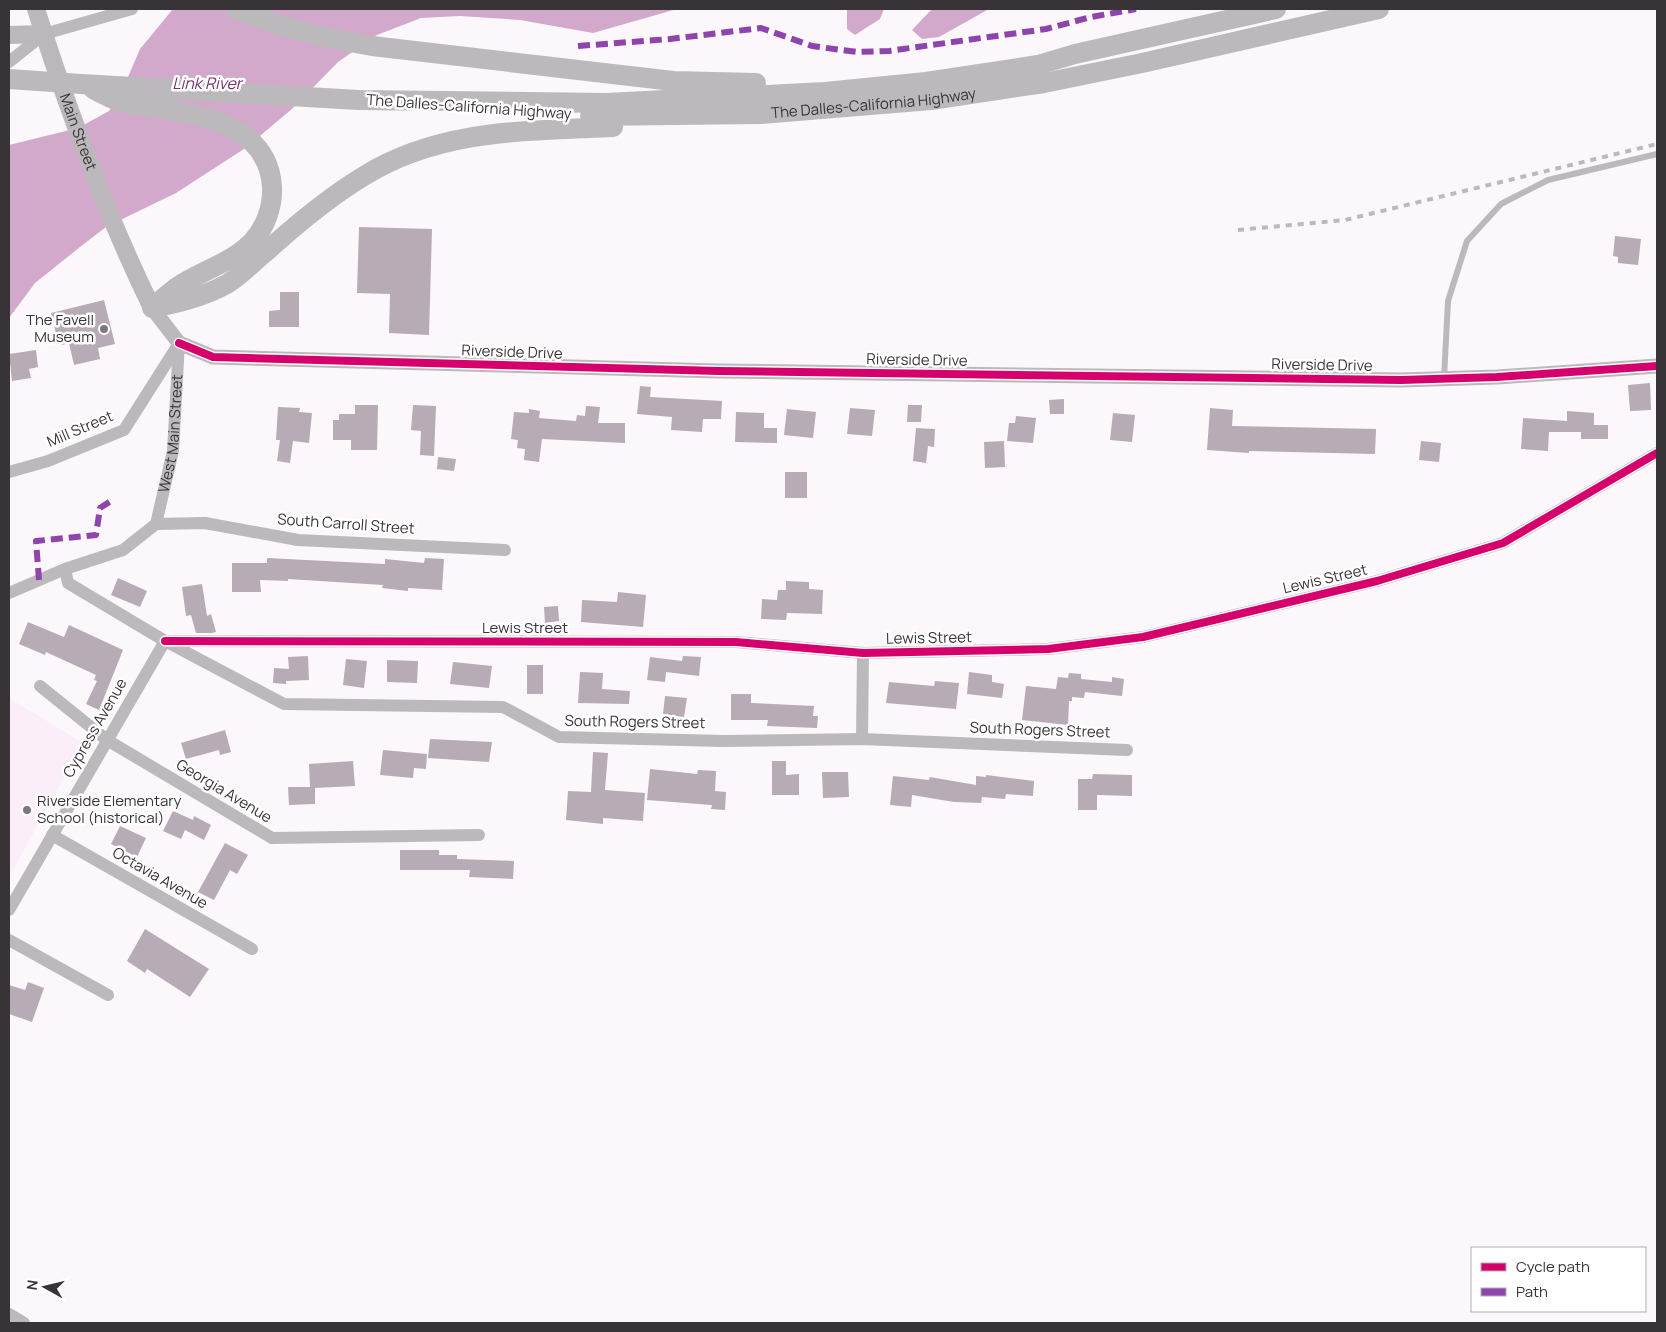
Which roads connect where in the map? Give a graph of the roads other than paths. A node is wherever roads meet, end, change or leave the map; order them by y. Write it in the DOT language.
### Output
graph roads {
  1 [pos="36,9"];
  2 [pos="132,9"];
  3 [pos="236,9"];
  4 [pos="1276,9"];
  5 [pos="1379,9"];
  6 [pos="44,34"];
  7 [pos="9,35"];
  8 [pos="1076,54"];
  9 [pos="9,62"];
  10 [pos="9,79"];
  11 [pos="80,84"];
  12 [pos="358,100"];
  13 [pos="761,114"];
  14 [pos="1657,154"];
  15 [pos="152,308"];
  16 [pos="179,343"];
  17 [pos="1657,366"];
  18 [pos="1444,379"];
  19 [pos="1657,453"];
  20 [pos="9,472"];
  21 [pos="156,524"];
  22 [pos="505,550"];
  23 [pos="65,569"];
  24 [pos="12,592"];
  25 [pos="165,641"];
  26 [pos="863,652"];
  27 [pos="40,686"];
  28 [pos="862,738"];
  29 [pos="108,740"];
  30 [pos="1127,750"];
  31 [pos="52,835"];
  32 [pos="479,835"];
  33 [pos="9,910"];
  34 [pos="9,940"];
  35 [pos="252,949"];
  36 [pos="108,995"];
  37 [pos="9,1314"];
  38 [pos="24,1323"];
  1 -- 6 [label="main road, Main Street"];
  2 -- 6 [label="street"];
  3 -- 8 [label="highway"];
  4 -- 8 [label="highway, The Dalles-California Highway"];
  5 -- 13 [label="highway, The Dalles-California Highway"];
  6 -- 7 [label="main road"];
  6 -- 9 [label="street"];
  6 -- 15 [label="main road, Main Street"];
  8 -- 12 [label="highway, The Dalles-California Highway"];
  10 -- 11 [label="highway, The Dalles-California Highway, bridge"];
  11 -- 12 [label="highway, The Dalles-California Highway"];
  11 -- 15 [label="highway"];
  12 -- 13 [label="highway, The Dalles-California Highway"];
  13 -- 15 [label="highway"];
  14 -- 18 [label="lane"];
  15 -- 16 [label="street"];
  16 -- 18 [label="street, Riverside Drive"];
  16 -- 20 [label="street, Mill Street"];
  16 -- 21 [label="street, West Main Street"];
  17 -- 18 [label="street, Riverside Drive"];
  19 -- 26 [label="street, Lewis Street"];
  21 -- 22 [label="street, South Carroll Street"];
  21 -- 23 [label="street"];
  23 -- 24 [label="street"];
  23 -- 25 [label="street, South Rogers Street"];
  25 -- 26 [label="street, Lewis Street"];
  25 -- 28 [label="street, South Rogers Street"];
  25 -- 29 [label="street, Cypress Avenue"];
  26 -- 28 [label="street"];
  27 -- 29 [label="street, Georgia Avenue"];
  28 -- 30 [label="street, South Rogers Street"];
  29 -- 31 [label="street, Cypress Avenue"];
  29 -- 32 [label="street, Georgia Avenue"];
  31 -- 33 [label="street, Cypress Avenue"];
  31 -- 35 [label="street, Octavia Avenue"];
  34 -- 36 [label="street"];
  37 -- 38 [label="street"];
}
